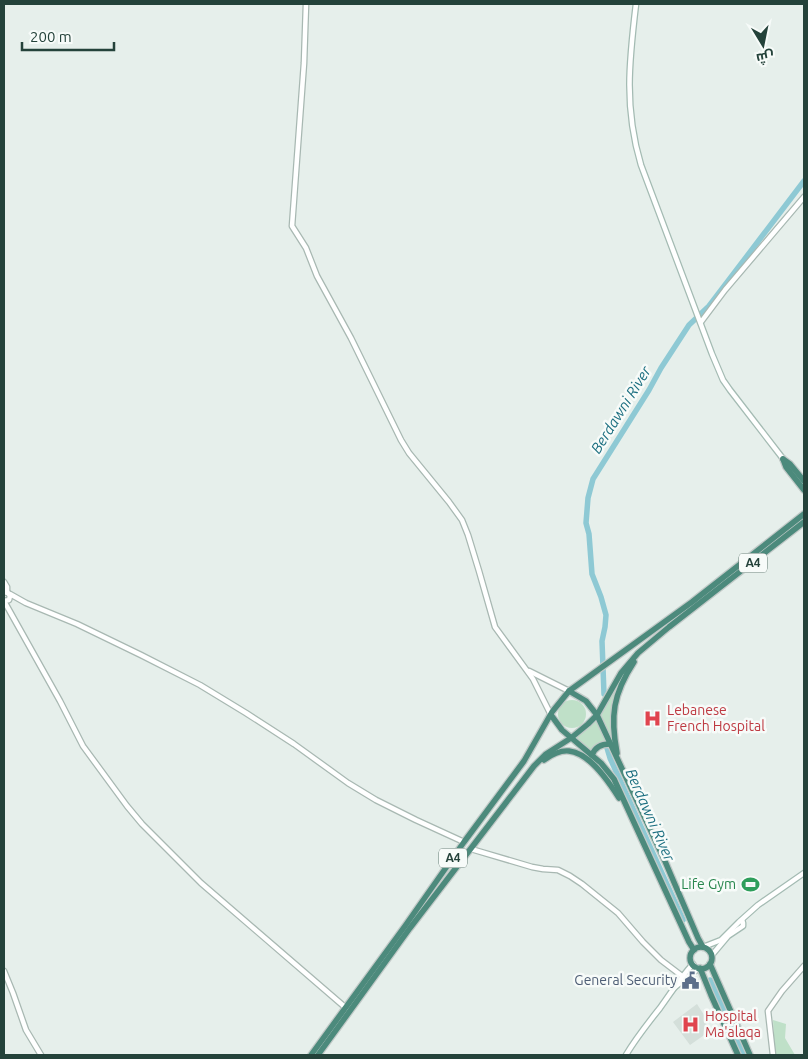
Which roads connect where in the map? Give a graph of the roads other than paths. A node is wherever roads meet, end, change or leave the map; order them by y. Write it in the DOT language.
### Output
graph roads {
  1 [pos="306,4"];
  2 [pos="636,4"];
  3 [pos="804,198"];
  4 [pos="700,320"];
  5 [pos="783,459"];
  6 [pos="804,481"];
  7 [pos="804,486"];
  8 [pos="804,490"];
  9 [pos="804,514"];
  10 [pos="802,524"];
  11 [pos="4,582"];
  12 [pos="7,593"];
  13 [pos="6,601"];
  14 [pos="26,603"];
  15 [pos="638,653"];
  16 [pos="528,670"];
  17 [pos="569,691"];
  18 [pos="597,715"];
  19 [pos="551,716"];
  20 [pos="571,738"];
  21 [pos="610,744"];
  22 [pos="592,755"];
  23 [pos="620,765"];
  24 [pos="531,771"];
  25 [pos="628,809"];
  26 [pos="470,834"];
  27 [pos="478,840"];
  28 [pos="464,842"];
  29 [pos="471,849"];
  30 [pos="458,851"];
  31 [pos="466,856"];
  32 [pos="804,873"];
  33 [pos="742,920"];
  34 [pos="698,938"];
  35 [pos="689,942"];
  36 [pos="716,943"];
  37 [pos="703,947"];
  38 [pos="694,950"];
  39 [pos="717,950"];
  40 [pos="712,955"];
  41 [pos="693,964"];
  42 [pos="804,966"];
  43 [pos="711,967"];
  44 [pos="700,970"];
  45 [pos="4,971"];
  46 [pos="682,976"];
  47 [pos="672,989"];
  48 [pos="346,1008"];
  49 [pos="41,1055"];
  50 [pos="311,1055"];
  51 [pos="318,1055"];
  52 [pos="626,1055"];
  53 [pos="738,1055"];
  54 [pos="750,1055"];
  55 [pos="773,1055"];
  1 -- 16 [label="street"];
  2 -- 4 [label="street"];
  3 -- 4 [label="street"];
  4 -- 5 [label="street"];
  5 -- 6 [label="highway"];
  5 -- 7 [label="street"];
  5 -- 8 [label="highway"];
  9 -- 17 [label="highway, A4"];
  10 -- 15 [label="highway, A4"];
  11 -- 12 [label="street"];
  12 -- 13 [label="street"];
  12 -- 14 [label="street"];
  13 -- 14 [label="street"];
  13 -- 48 [label="street"];
  14 -- 28 [label="street"];
  15 -- 18 [label="highway, A4"];
  15 -- 23 [label="highway"];
  16 -- 17 [label="street"];
  16 -- 19 [label="street"];
  17 -- 18 [label="highway"];
  17 -- 19 [label="highway, A4"];
  18 -- 20 [label="highway, A4"];
  18 -- 21 [label="highway"];
  19 -- 20 [label="highway"];
  19 -- 26 [label="highway, A4"];
  20 -- 22 [label="highway"];
  20 -- 24 [label="highway, A4"];
  21 -- 22 [label="highway"];
  21 -- 23 [label="highway"];
  22 -- 25 [label="highway"];
  23 -- 34 [label="highway"];
  24 -- 25 [label="highway"];
  24 -- 27 [label="highway, A4"];
  25 -- 35 [label="highway"];
  26 -- 27 [label="highway"];
  26 -- 28 [label="highway, A4"];
  27 -- 29 [label="highway, A4"];
  28 -- 30 [label="highway, A4"];
  29 -- 31 [label="highway, A4"];
  29 -- 46 [label="street"];
  30 -- 31 [label="highway"];
  30 -- 48 [label="highway, A4"];
  31 -- 51 [label="highway, A4"];
  32 -- 33 [label="street"];
  33 -- 36 [label="street"];
  33 -- 39 [label="street"];
  34 -- 35 [label="highway"];
  34 -- 37 [label="highway"];
  35 -- 38 [label="highway"];
  36 -- 37 [label="street"];
  36 -- 39 [label="street"];
  37 -- 38 [label="highway"];
  37 -- 40 [label="highway"];
  38 -- 41 [label="highway"];
  39 -- 40 [label="street"];
  40 -- 43 [label="highway"];
  41 -- 44 [label="highway"];
  41 -- 46 [label="street"];
  42 -- 55 [label="street"];
  43 -- 44 [label="highway"];
  43 -- 54 [label="highway"];
  44 -- 47 [label="street"];
  44 -- 53 [label="highway"];
  45 -- 49 [label="street"];
  46 -- 47 [label="street"];
  47 -- 52 [label="street"];
  48 -- 50 [label="highway, A4"];
}
